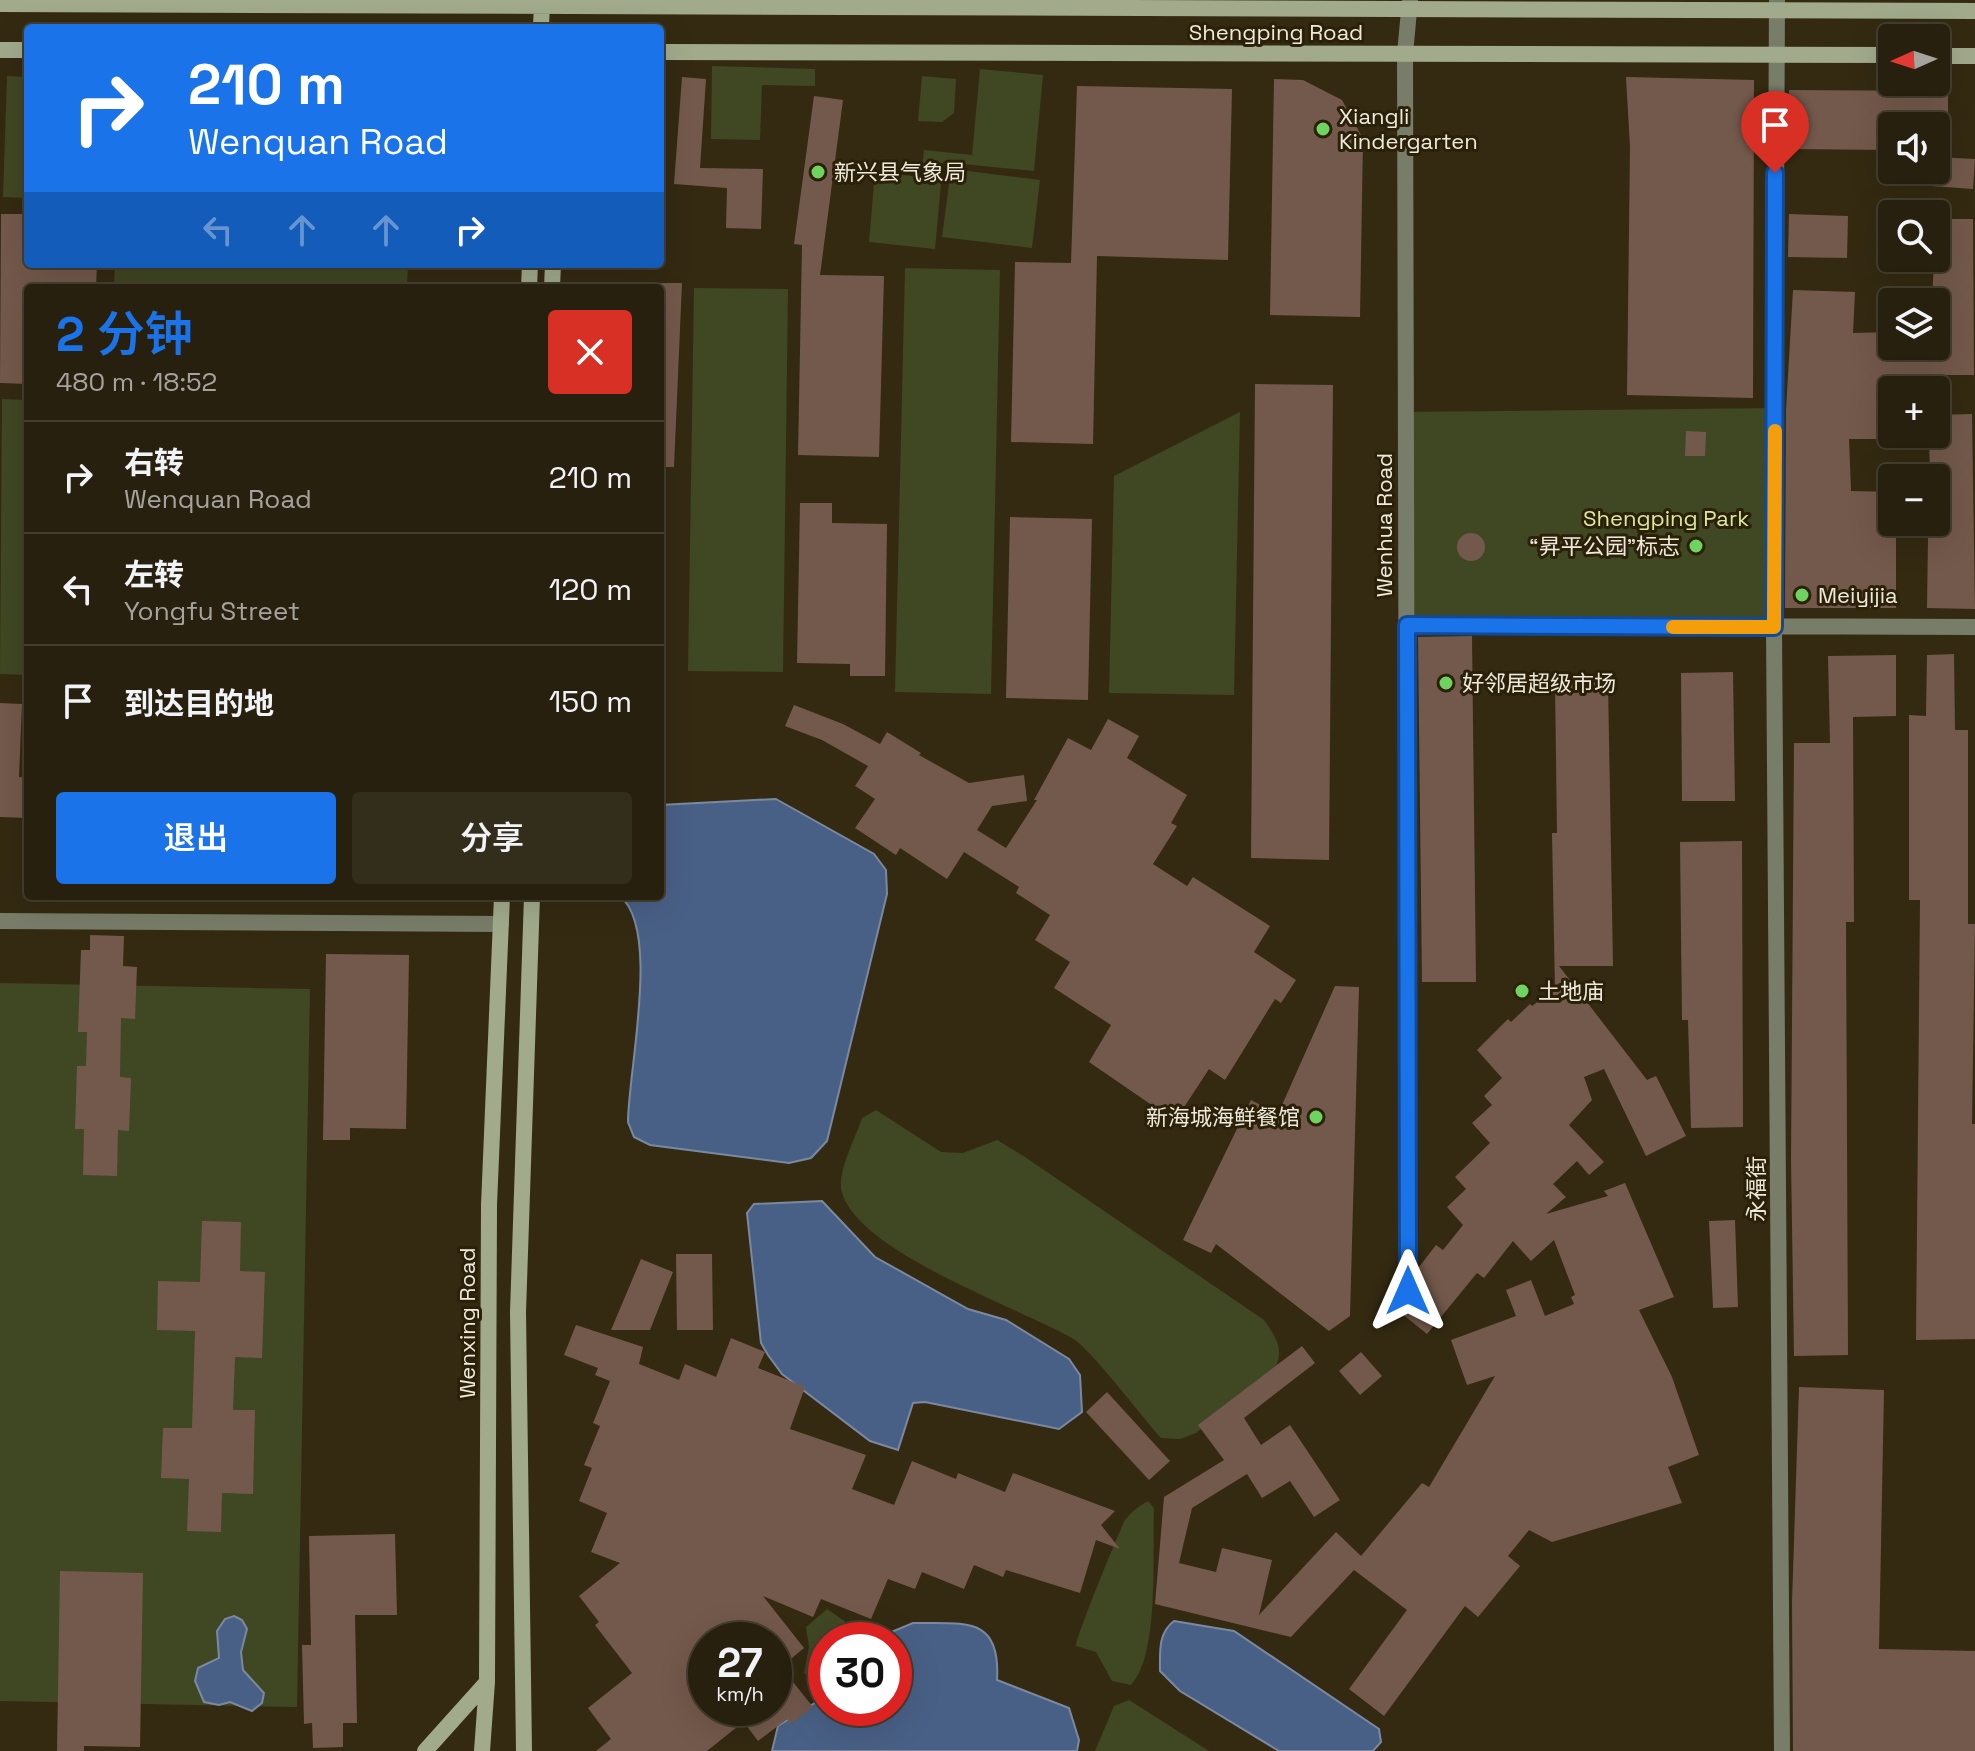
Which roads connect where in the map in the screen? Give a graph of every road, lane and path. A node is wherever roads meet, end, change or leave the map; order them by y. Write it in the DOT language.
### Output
graph roads {
  1 [pos="453,0"];
  2 [pos="630,0"];
  3 [pos="542,3"];
  4 [pos="0,4"];
  5 [pos="1410,5"];
  6 [pos="1777,5"];
  7 [pos="436,6"];
  8 [pos="661,6"];
  9 [pos="1975,11"];
  10 [pos="541,24"];
  11 [pos="0,50"];
  12 [pos="24,50"];
  13 [pos="664,52"];
  14 [pos="1405,54"];
  15 [pos="1776,55"];
  16 [pos="1878,55"];
  17 [pos="1950,56"];
  18 [pos="1975,56"];
  19 [pos="1407,625"];
  20 [pos="1774,627"];
  21 [pos="1975,627"];
  22 [pos="502,900"];
  23 [pos="532,900"];
  24 [pos="0,921"];
  25 [pos="501,924"];
  26 [pos="1408,1291"];
  27 [pos="487,1682"];
  28 [pos="425,1751"];
  29 [pos="482,1751"];
  30 [pos="524,1751"];
  31 [pos="1782,1751"];
  1 -- 7 [label="street"];
  2 -- 8 [label="street"];
  3 -- 7 [label="street, Shengping Road"];
  3 -- 8 [label="street, Shengping Road"];
  3 -- 10 [label="street"];
  4 -- 7 [label="street, Shengping Road"];
  5 -- 6 [label="street, Shengping Road"];
  5 -- 8 [label="street, Shengping Road"];
  5 -- 14 [label="street, Wenhua Road"];
  6 -- 9 [label="street, Shengping Road"];
  6 -- 15 [label="street, 永福街"];
  11 -- 12 [label="street"];
  13 -- 14 [label="street, Shengping Road"];
  14 -- 15 [label="street, Shengping Road"];
  14 -- 19 [label="street, Wenhua Road"];
  15 -- 16 [label="street, Shengping Road"];
  15 -- 20 [label="street, 永福街"];
  17 -- 18 [label="street"];
  19 -- 20 [label="street"];
  19 -- 26 [label="street, Wenhua Road"];
  20 -- 21 [label="street"];
  20 -- 31 [label="street, 永福街"];
  22 -- 25 [label="street, Wenxing Road"];
  23 -- 30 [label="street"];
  24 -- 25 [label="street"];
  25 -- 27 [label="street, Wenxing Road"];
  27 -- 28 [label="street"];
  27 -- 29 [label="street, Wenxing Road"];
}
